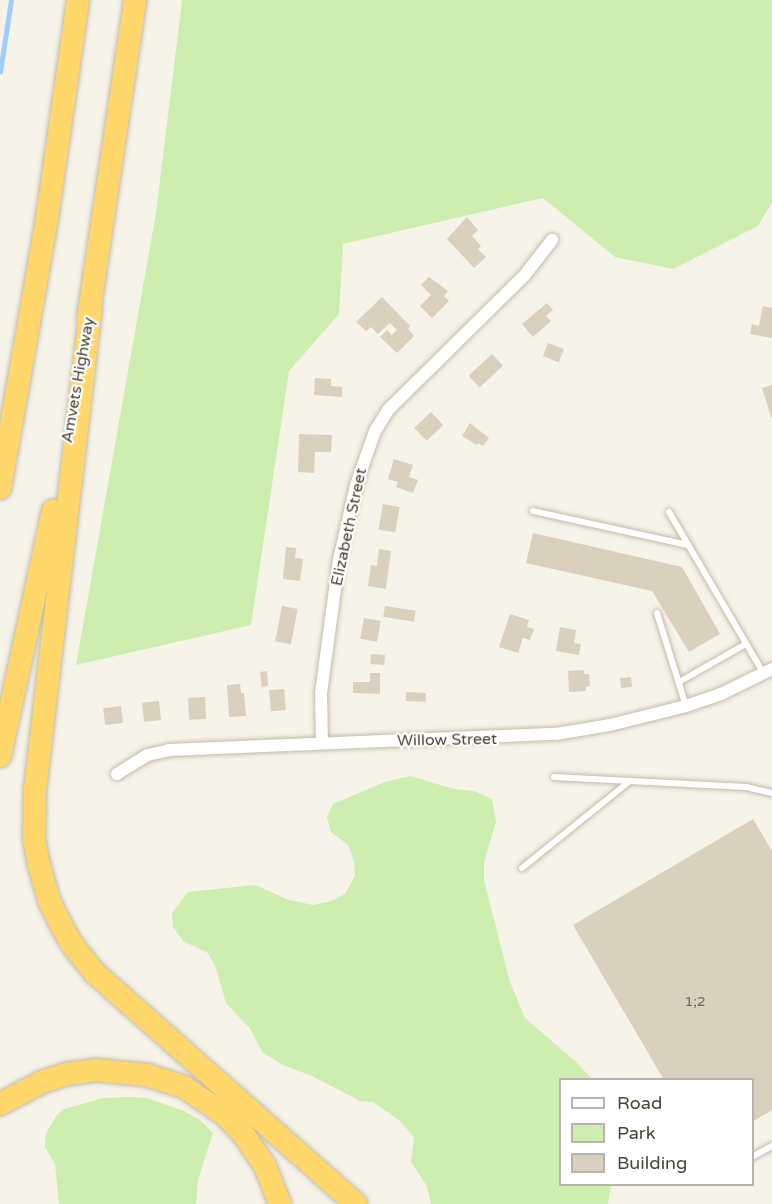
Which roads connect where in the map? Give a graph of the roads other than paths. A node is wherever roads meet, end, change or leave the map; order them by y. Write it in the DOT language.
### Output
graph roads {
  1 [pos="78,0"];
  2 [pos="135,0"];
  3 [pos="552,240"];
  4 [pos="91,306"];
  5 [pos="0,488"];
  6 [pos="533,511"];
  7 [pos="669,512"];
  8 [pos="688,545"];
  9 [pos="657,613"];
  10 [pos="746,644"];
  11 [pos="768,671"];
  12 [pos="679,682"];
  13 [pos="686,706"];
  14 [pos="322,743"];
  15 [pos="0,756"];
  16 [pos="117,774"];
  17 [pos="554,777"];
  18 [pos="630,781"];
  19 [pos="772,793"];
  20 [pos="522,868"];
  21 [pos="0,1104"];
  22 [pos="772,1146"];
  23 [pos="754,1156"];
  24 [pos="279,1204"];
  25 [pos="356,1204"];
  1 -- 5 [label="highway"];
  2 -- 4 [label="highway, Amvets Highway"];
  3 -- 14 [label="street, Elizabeth Street"];
  4 -- 15 [label="highway, Amvets Highway"];
  4 -- 25 [label="highway"];
  6 -- 8 [label="lane"];
  7 -- 8 [label="lane"];
  8 -- 10 [label="lane"];
  9 -- 12 [label="lane"];
  10 -- 11 [label="lane"];
  10 -- 12 [label="lane"];
  11 -- 13 [label="street, Willow Street"];
  12 -- 13 [label="lane"];
  13 -- 14 [label="street, Willow Street"];
  14 -- 16 [label="street, Willow Street"];
  17 -- 18 [label="lane"];
  18 -- 19 [label="lane"];
  18 -- 20 [label="lane"];
  21 -- 24 [label="highway"];
  22 -- 23 [label="lane"];
}
